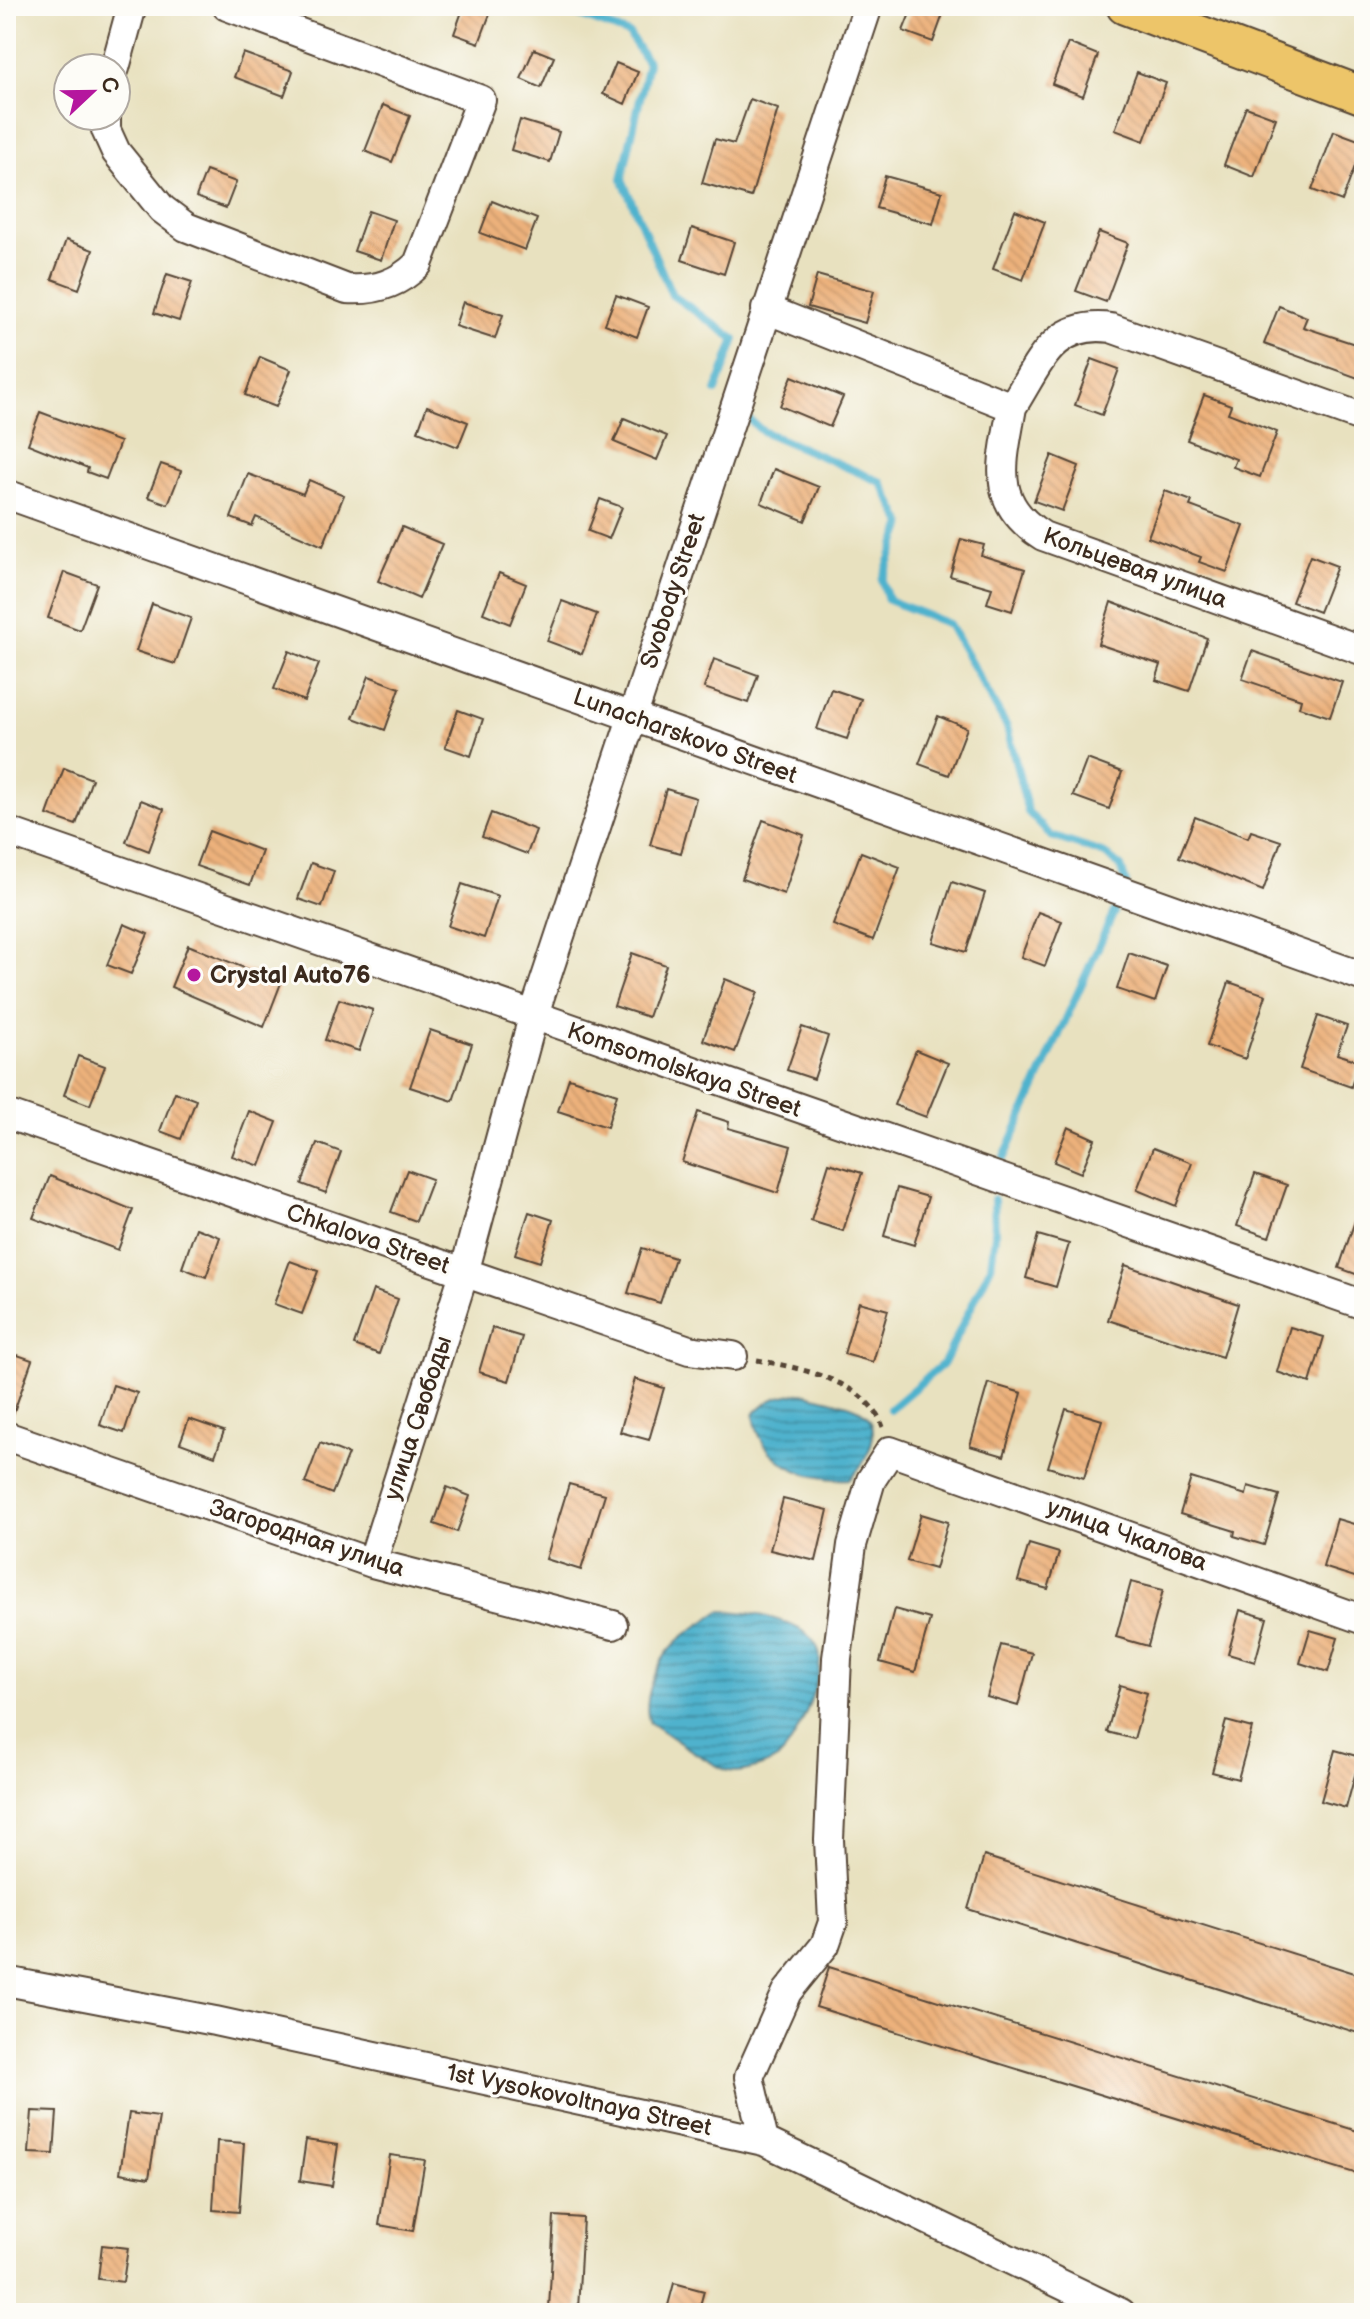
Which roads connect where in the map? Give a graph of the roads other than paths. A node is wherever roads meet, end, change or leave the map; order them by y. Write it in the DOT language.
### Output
graph roads {
  1 [pos="132,6"];
  2 [pos="227,6"];
  3 [pos="868,6"];
  4 [pos="1125,6"];
  5 [pos="119,52"];
  6 [pos="1364,96"];
  7 [pos="107,132"];
  8 [pos="766,309"];
  9 [pos="1012,407"];
  10 [pos="1364,418"];
  11 [pos="6,494"];
  12 [pos="1364,651"];
  13 [pos="631,716"];
  14 [pos="6,831"];
  15 [pos="1364,977"];
  16 [pos="533,1017"];
  17 [pos="6,1114"];
  18 [pos="464,1273"];
  19 [pos="1364,1305"];
  20 [pos="733,1356"];
  21 [pos="6,1436"];
  22 [pos="372,1563"];
  23 [pos="1364,1620"];
  24 [pos="613,1625"];
  25 [pos="6,1981"];
  26 [pos="764,2141"];
  27 [pos="1121,2313"];
  1 -- 5 [label="street"];
  2 -- 7 [label="street"];
  3 -- 8 [label="street, Svobody Street"];
  4 -- 6 [label="main road"];
  8 -- 9 [label="street"];
  8 -- 13 [label="street, Svobody Street"];
  9 -- 10 [label="street, Кольцевая улица"];
  9 -- 12 [label="street, Кольцевая улица"];
  11 -- 13 [label="street, Lunacharskovo Street"];
  13 -- 15 [label="street, Lunacharskovo Street"];
  13 -- 16 [label="street, Svobody Street"];
  14 -- 16 [label="street, Komsomolskaya Street"];
  16 -- 18 [label="street, Svobody Street"];
  16 -- 19 [label="street, Komsomolskaya Street"];
  17 -- 18 [label="street, Chkalova Street"];
  18 -- 20 [label="street, Chkalova Street"];
  18 -- 22 [label="street, улица Свободы"];
  21 -- 22 [label="street, Загородная улица"];
  22 -- 24 [label="street, Загородная улица"];
  23 -- 26 [label="street, улица Чкалова"];
  25 -- 26 [label="street, 1st Vysokovoltnaya Street"];
  26 -- 27 [label="street, 1st Vysokovoltnaya Street"];
}
